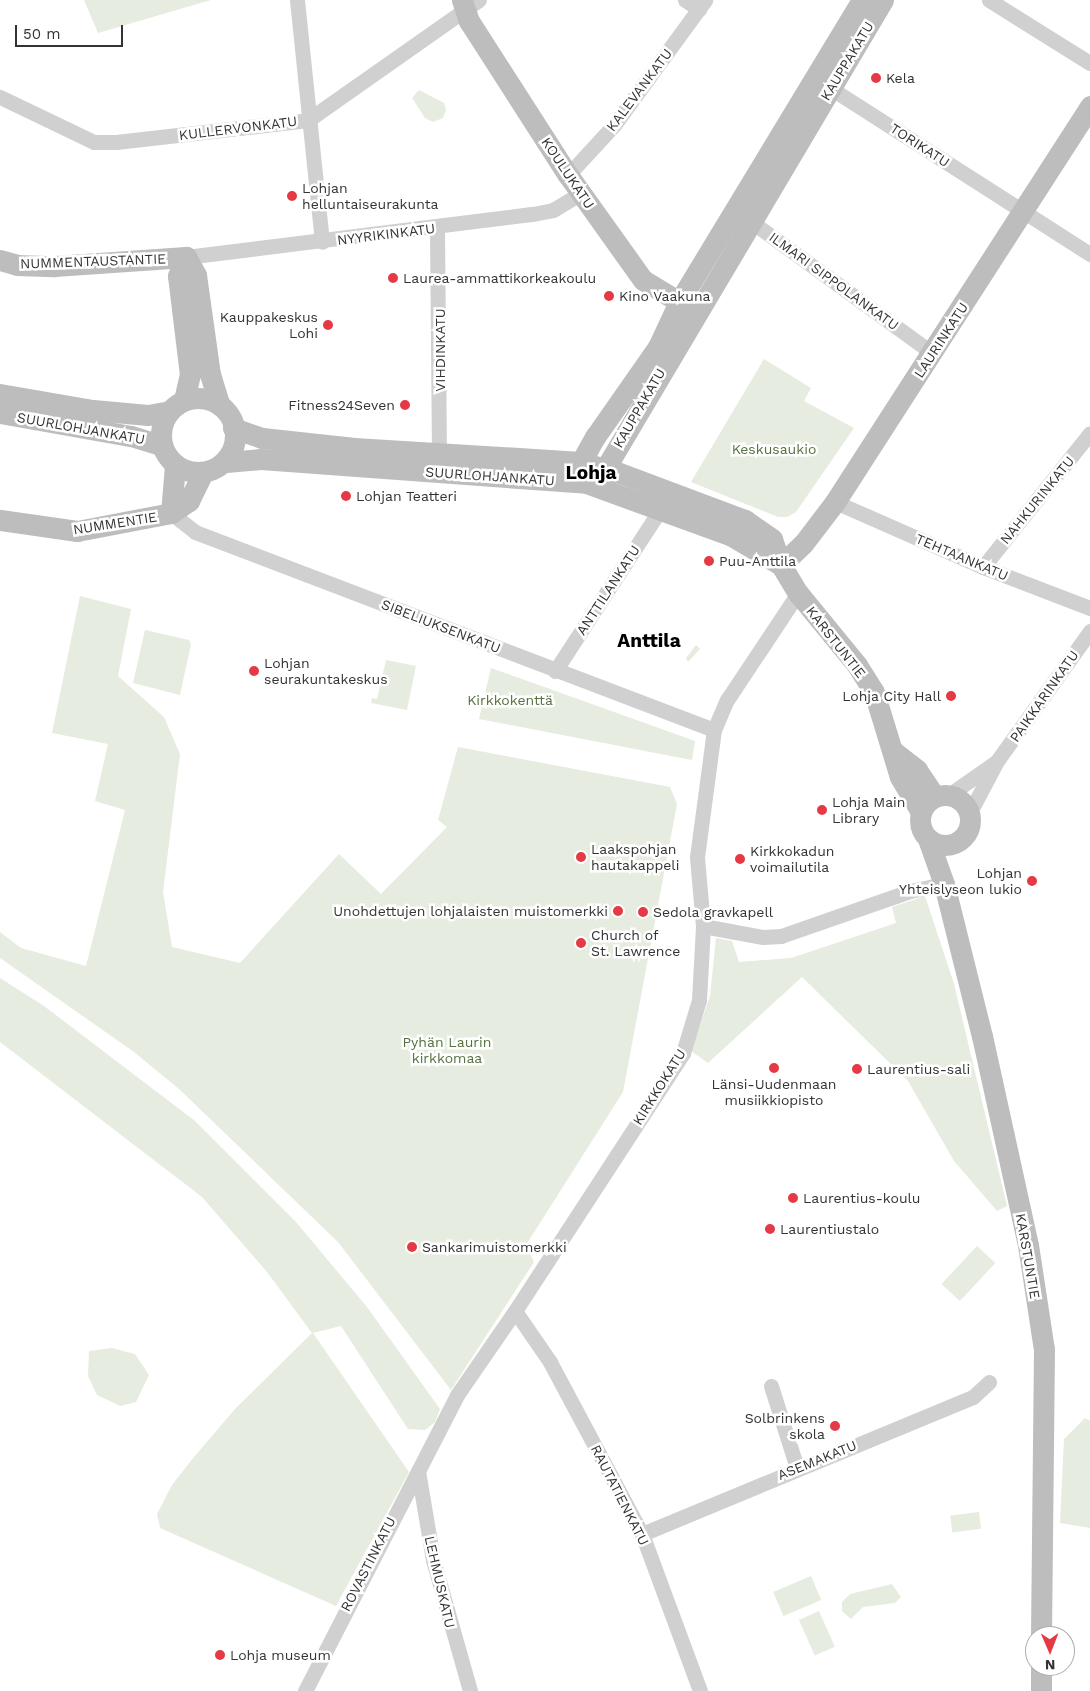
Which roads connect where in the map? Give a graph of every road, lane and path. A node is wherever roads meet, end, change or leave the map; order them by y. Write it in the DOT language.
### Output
graph roads {
  1 [pos="297,0"];
  2 [pos="685,0"];
  3 [pos="862,0"];
  4 [pos="883,0"];
  5 [pos="989,0"];
  6 [pos="469,3"];
  7 [pos="702,4"];
  8 [pos="1090,63"];
  9 [pos="824,84"];
  10 [pos="0,97"];
  11 [pos="1090,106"];
  12 [pos="308,120"];
  13 [pos="568,175"];
  14 [pos="581,193"];
  15 [pos="1024,212"];
  16 [pos="743,216"];
  17 [pos="438,228"];
  18 [pos="322,242"];
  19 [pos="1090,254"];
  20 [pos="186,257"];
  21 [pos="0,260"];
  22 [pos="688,307"];
  23 [pos="932,353"];
  24 [pos="0,394"];
  25 [pos="220,404"];
  26 [pos="177,405"];
  27 [pos="0,413"];
  28 [pos="233,428"];
  29 [pos="1090,433"];
  30 [pos="161,445"];
  31 [pos="439,455"];
  32 [pos="226,462"];
  33 [pos="581,462"];
  34 [pos="175,465"];
  35 [pos="605,469"];
  36 [pos="202,472"];
  37 [pos="586,483"];
  38 [pos="835,502"];
  39 [pos="660,510"];
  40 [pos="171,514"];
  41 [pos="0,520"];
  42 [pos="781,565"];
  43 [pos="983,567"];
  44 [pos="798,593"];
  45 [pos="1090,608"];
  46 [pos="1090,631"];
  47 [pos="556,671"];
  48 [pos="714,730"];
  49 [pos="997,762"];
  50 [pos="935,802"];
  51 [pos="969,814"];
  52 [pos="928,839"];
  53 [pos="961,840"];
  54 [pos="944,884"];
  55 [pos="703,926"];
  56 [pos="516,1311"];
  57 [pos="988,1382"];
  58 [pos="771,1386"];
  59 [pos="435,1438"];
  60 [pos="797,1468"];
  61 [pos="418,1471"];
  62 [pos="642,1534"];
  63 [pos="1041,1626"];
  64 [pos="1041,1676"];
  65 [pos="305,1691"];
  66 [pos="470,1691"];
  67 [pos="700,1691"];
  68 [pos="1041,1691"];
  1 -- 12 [label="street"];
  2 -- 7 [label="street"];
  3 -- 9 [label="main road, KAUPPAKATU"];
  4 -- 9 [label="main road, KAUPPAKATU"];
  5 -- 8 [label="street"];
  6 -- 12 [label="street, KULLERVONKATU"];
  6 -- 13 [label="main road, KOULUKATU"];
  7 -- 13 [label="street, KALEVANKATU"];
  9 -- 15 [label="street, TORIKATU"];
  9 -- 16 [label="main road, KAUPPAKATU"];
  10 -- 12 [label="street, KULLERVONKATU"];
  11 -- 15 [label="main road, LAURINKATU"];
  12 -- 18 [label="street"];
  13 -- 14 [label="main road, KOULUKATU"];
  14 -- 17 [label="street, NYYRIKINKATU"];
  14 -- 22 [label="main road, KOULUKATU"];
  15 -- 19 [label="street, TORIKATU"];
  15 -- 23 [label="main road, LAURINKATU"];
  16 -- 22 [label="main road, KAUPPAKATU"];
  16 -- 23 [label="street, ILMARI SIPPOLANKATU"];
  17 -- 18 [label="street, NYYRIKINKATU"];
  17 -- 31 [label="street, VIHDINKATU"];
  18 -- 20 [label="street, NYYRIKINKATU"];
  20 -- 21 [label="main road, NUMMENTAUSTANTIE"];
  20 -- 25 [label="main road, NUMMENTAUSTANTIE"];
  20 -- 26 [label="main road, NUMMENTAUSTANTIE"];
  22 -- 33 [label="main road, KAUPPAKATU"];
  22 -- 35 [label="main road, KAUPPAKATU"];
  23 -- 38 [label="main road, LAURINKATU"];
  24 -- 26 [label="main road, SUURLOHJANKATU"];
  25 -- 26 [label="main road"];
  25 -- 28 [label="main road"];
  26 -- 30 [label="main road"];
  27 -- 30 [label="main road, SUURLOHJANKATU"];
  28 -- 31 [label="main road, SUURLOHJANKATU"];
  28 -- 32 [label="main road"];
  29 -- 43 [label="street, NAHKURINKATU"];
  30 -- 34 [label="main road"];
  31 -- 33 [label="main road, SUURLOHJANKATU"];
  32 -- 36 [label="main road"];
  32 -- 37 [label="main road, SUURLOHJANKATU"];
  33 -- 35 [label="main road, SUURLOHJANKATU"];
  33 -- 37 [label="main road"];
  34 -- 36 [label="main road"];
  34 -- 40 [label="main road, NUMMENTIE"];
  35 -- 37 [label="main road, KAUPPAKATU"];
  35 -- 42 [label="main road, SUURLOHJANKATU"];
  36 -- 40 [label="main road, NUMMENTIE"];
  37 -- 39 [label="main road, SUURLOHJANKATU"];
  38 -- 42 [label="main road, LAURINKATU"];
  38 -- 43 [label="street, TEHTAANKATU"];
  39 -- 42 [label="main road, SUURLOHJANKATU"];
  39 -- 47 [label="street, ANTTILANKATU"];
  40 -- 41 [label="main road, NUMMENTIE"];
  40 -- 47 [label="street, SIBELIUKSENKATU"];
  42 -- 44 [label="main road, KARSTUNTIE"];
  43 -- 45 [label="street, TEHTAANKATU"];
  44 -- 48 [label="street"];
  44 -- 50 [label="main road, KARSTUNTIE"];
  46 -- 49 [label="street, PAIKKARINKATU"];
  47 -- 48 [label="street, SIBELIUKSENKATU"];
  48 -- 55 [label="street, KIRKKOKATU"];
  49 -- 50 [label="street, PAIKKARINKATU"];
  49 -- 51 [label="street, PAIKKARINKATU"];
  50 -- 51 [label="main road"];
  50 -- 52 [label="main road"];
  51 -- 53 [label="main road"];
  52 -- 53 [label="main road"];
  52 -- 54 [label="main road, KARSTUNTIE"];
  53 -- 54 [label="main road"];
  54 -- 55 [label="street"];
  54 -- 63 [label="main road, KARSTUNTIE"];
  55 -- 56 [label="street, KIRKKOKATU"];
  56 -- 59 [label="street, KIRKKOKATU"];
  56 -- 62 [label="street, RAUTATIENKATU"];
  57 -- 60 [label="street, ASEMAKATU"];
  58 -- 60 [label="street"];
  59 -- 61 [label="street, ROVASTINKATU"];
  60 -- 62 [label="street, ASEMAKATU"];
  61 -- 65 [label="street, ROVASTINKATU"];
  61 -- 66 [label="street, LEHMUSKATU"];
  62 -- 67 [label="street, RAUTATIENKATU"];
  64 -- 68 [label="main road"];
}
